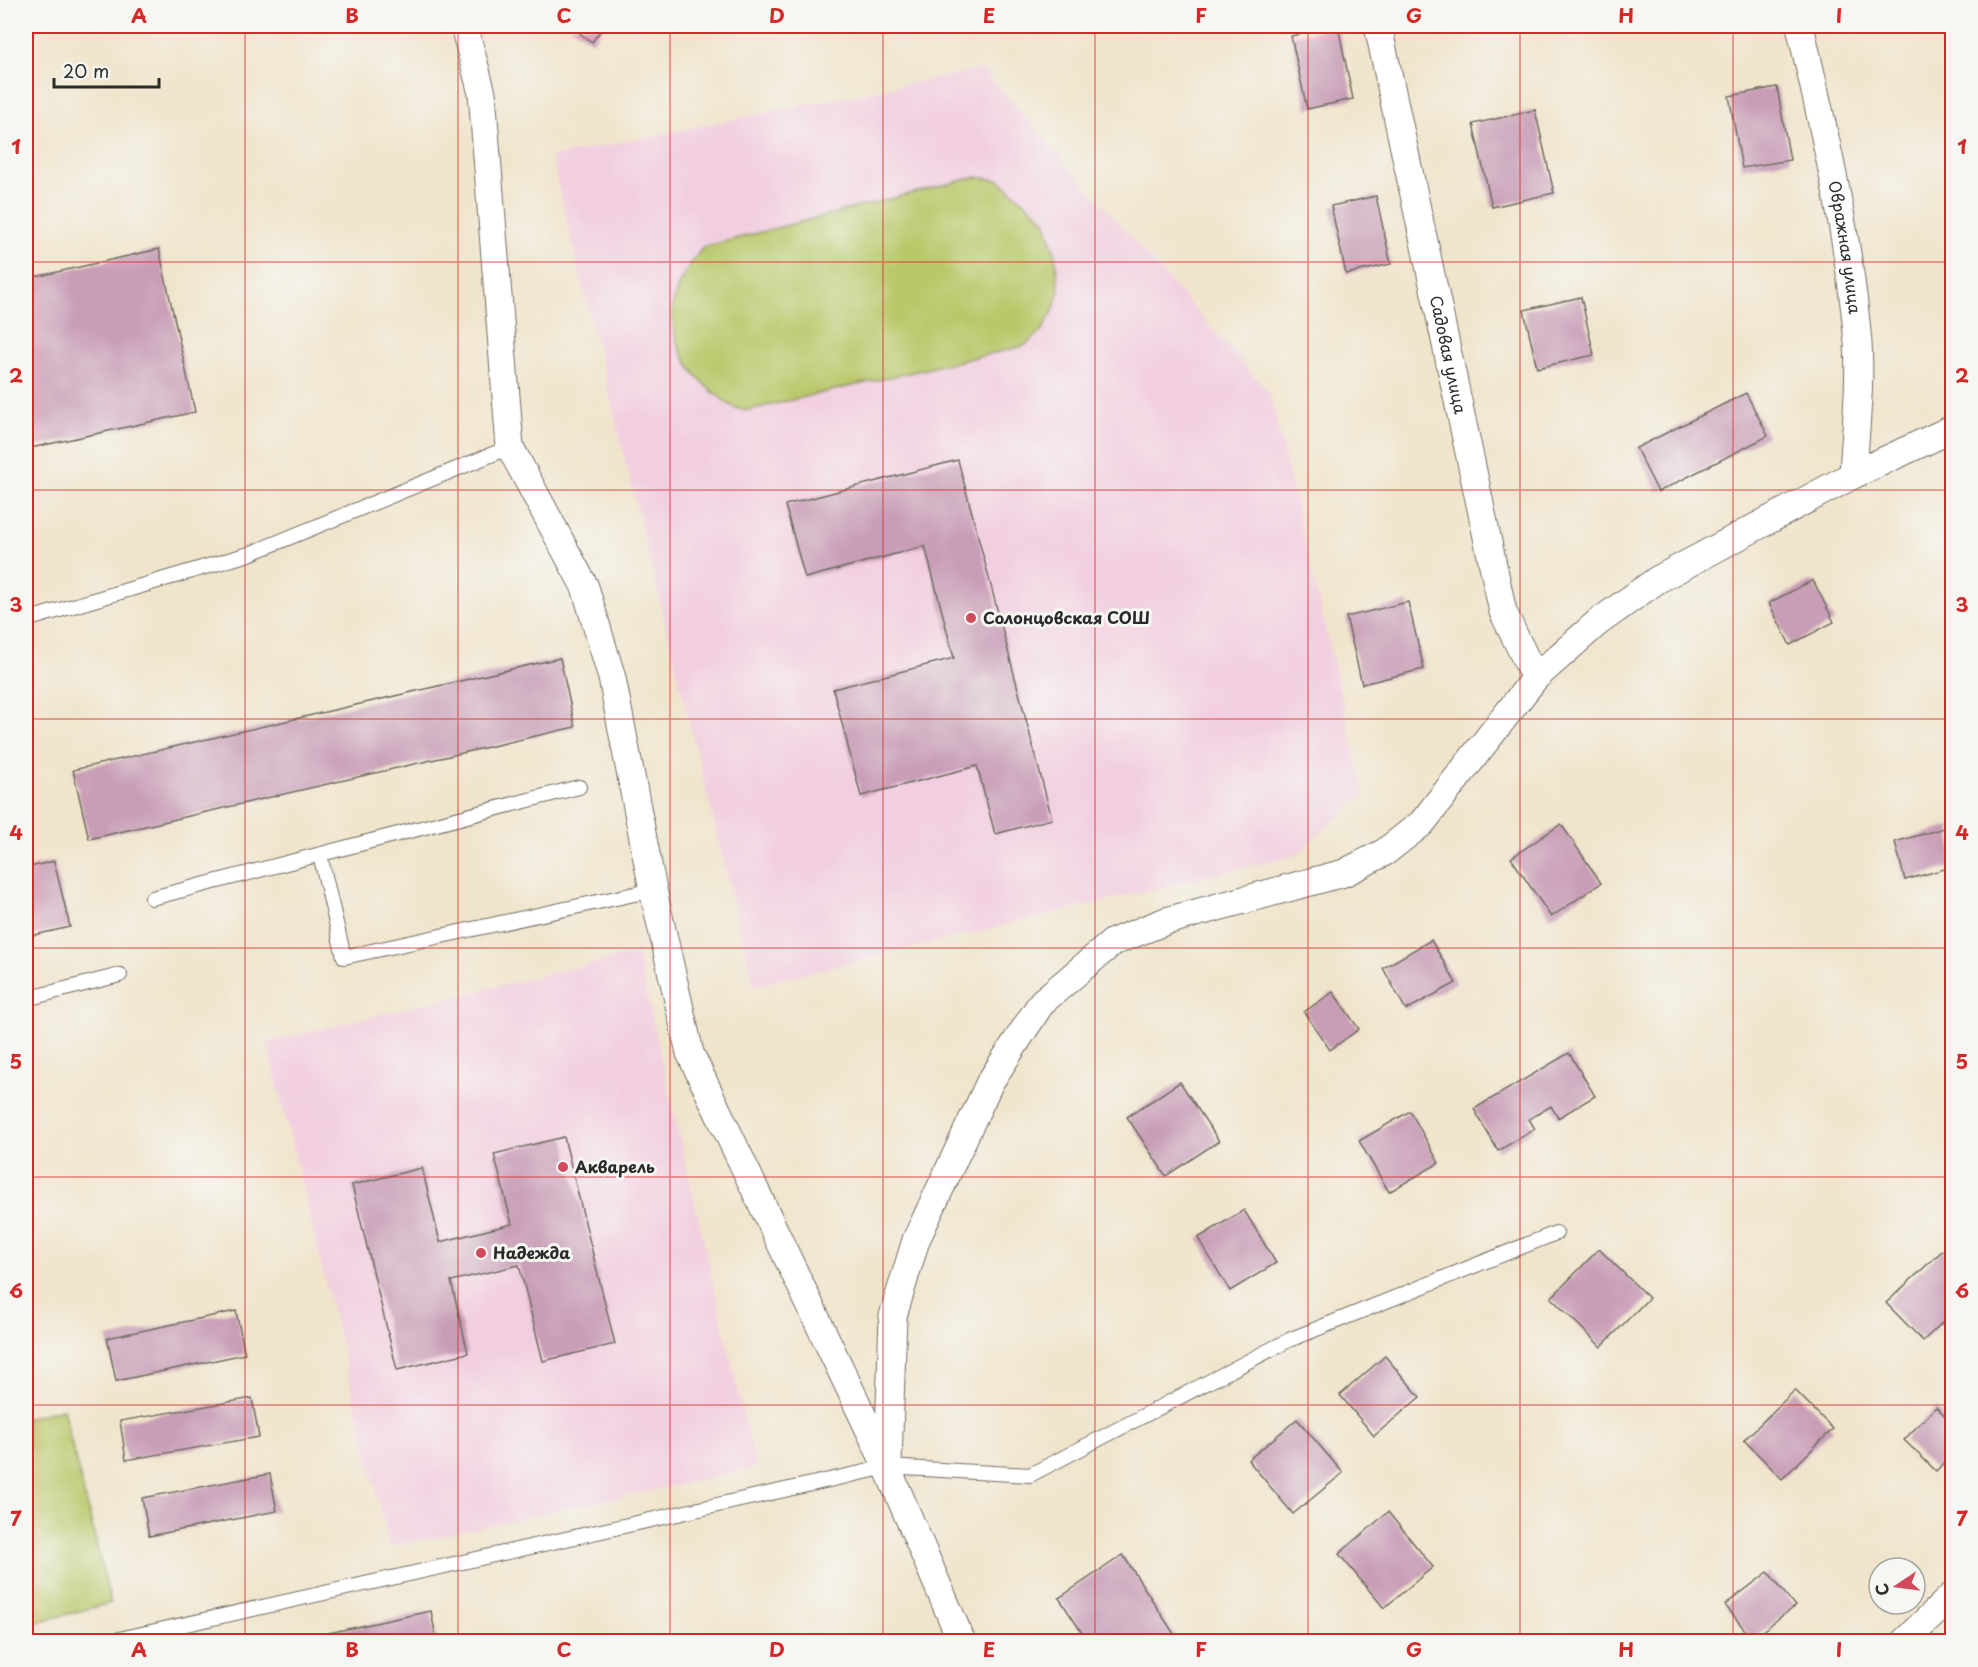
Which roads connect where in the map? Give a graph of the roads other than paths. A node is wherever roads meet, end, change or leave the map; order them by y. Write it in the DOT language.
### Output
graph roads {
  1 [pos="464,26"];
  2 [pos="1378,26"];
  3 [pos="1800,26"];
  4 [pos="1953,429"];
  5 [pos="510,447"];
  6 [pos="1854,475"];
  7 [pos="26,620"];
  8 [pos="1535,678"];
  9 [pos="579,787"];
  10 [pos="320,855"];
  11 [pos="653,890"];
  12 [pos="152,898"];
  13 [pos="120,975"];
  14 [pos="26,999"];
  15 [pos="1556,1233"];
  16 [pos="888,1467"];
  17 [pos="1953,1596"];
  18 [pos="106,1641"];
  19 [pos="962,1641"];
  20 [pos="1904,1641"];
  1 -- 5 [label="street"];
  2 -- 8 [label="street, Садовая улица"];
  3 -- 6 [label="street, Овражная улица"];
  4 -- 6 [label="street"];
  5 -- 7 [label="lane"];
  5 -- 11 [label="street"];
  6 -- 8 [label="street"];
  8 -- 16 [label="street"];
  9 -- 10 [label="lane"];
  10 -- 11 [label="lane"];
  10 -- 12 [label="lane"];
  11 -- 16 [label="street"];
  13 -- 14 [label="lane"];
  15 -- 16 [label="lane"];
  16 -- 18 [label="lane"];
  16 -- 19 [label="street"];
  17 -- 20 [label="street"];
}
